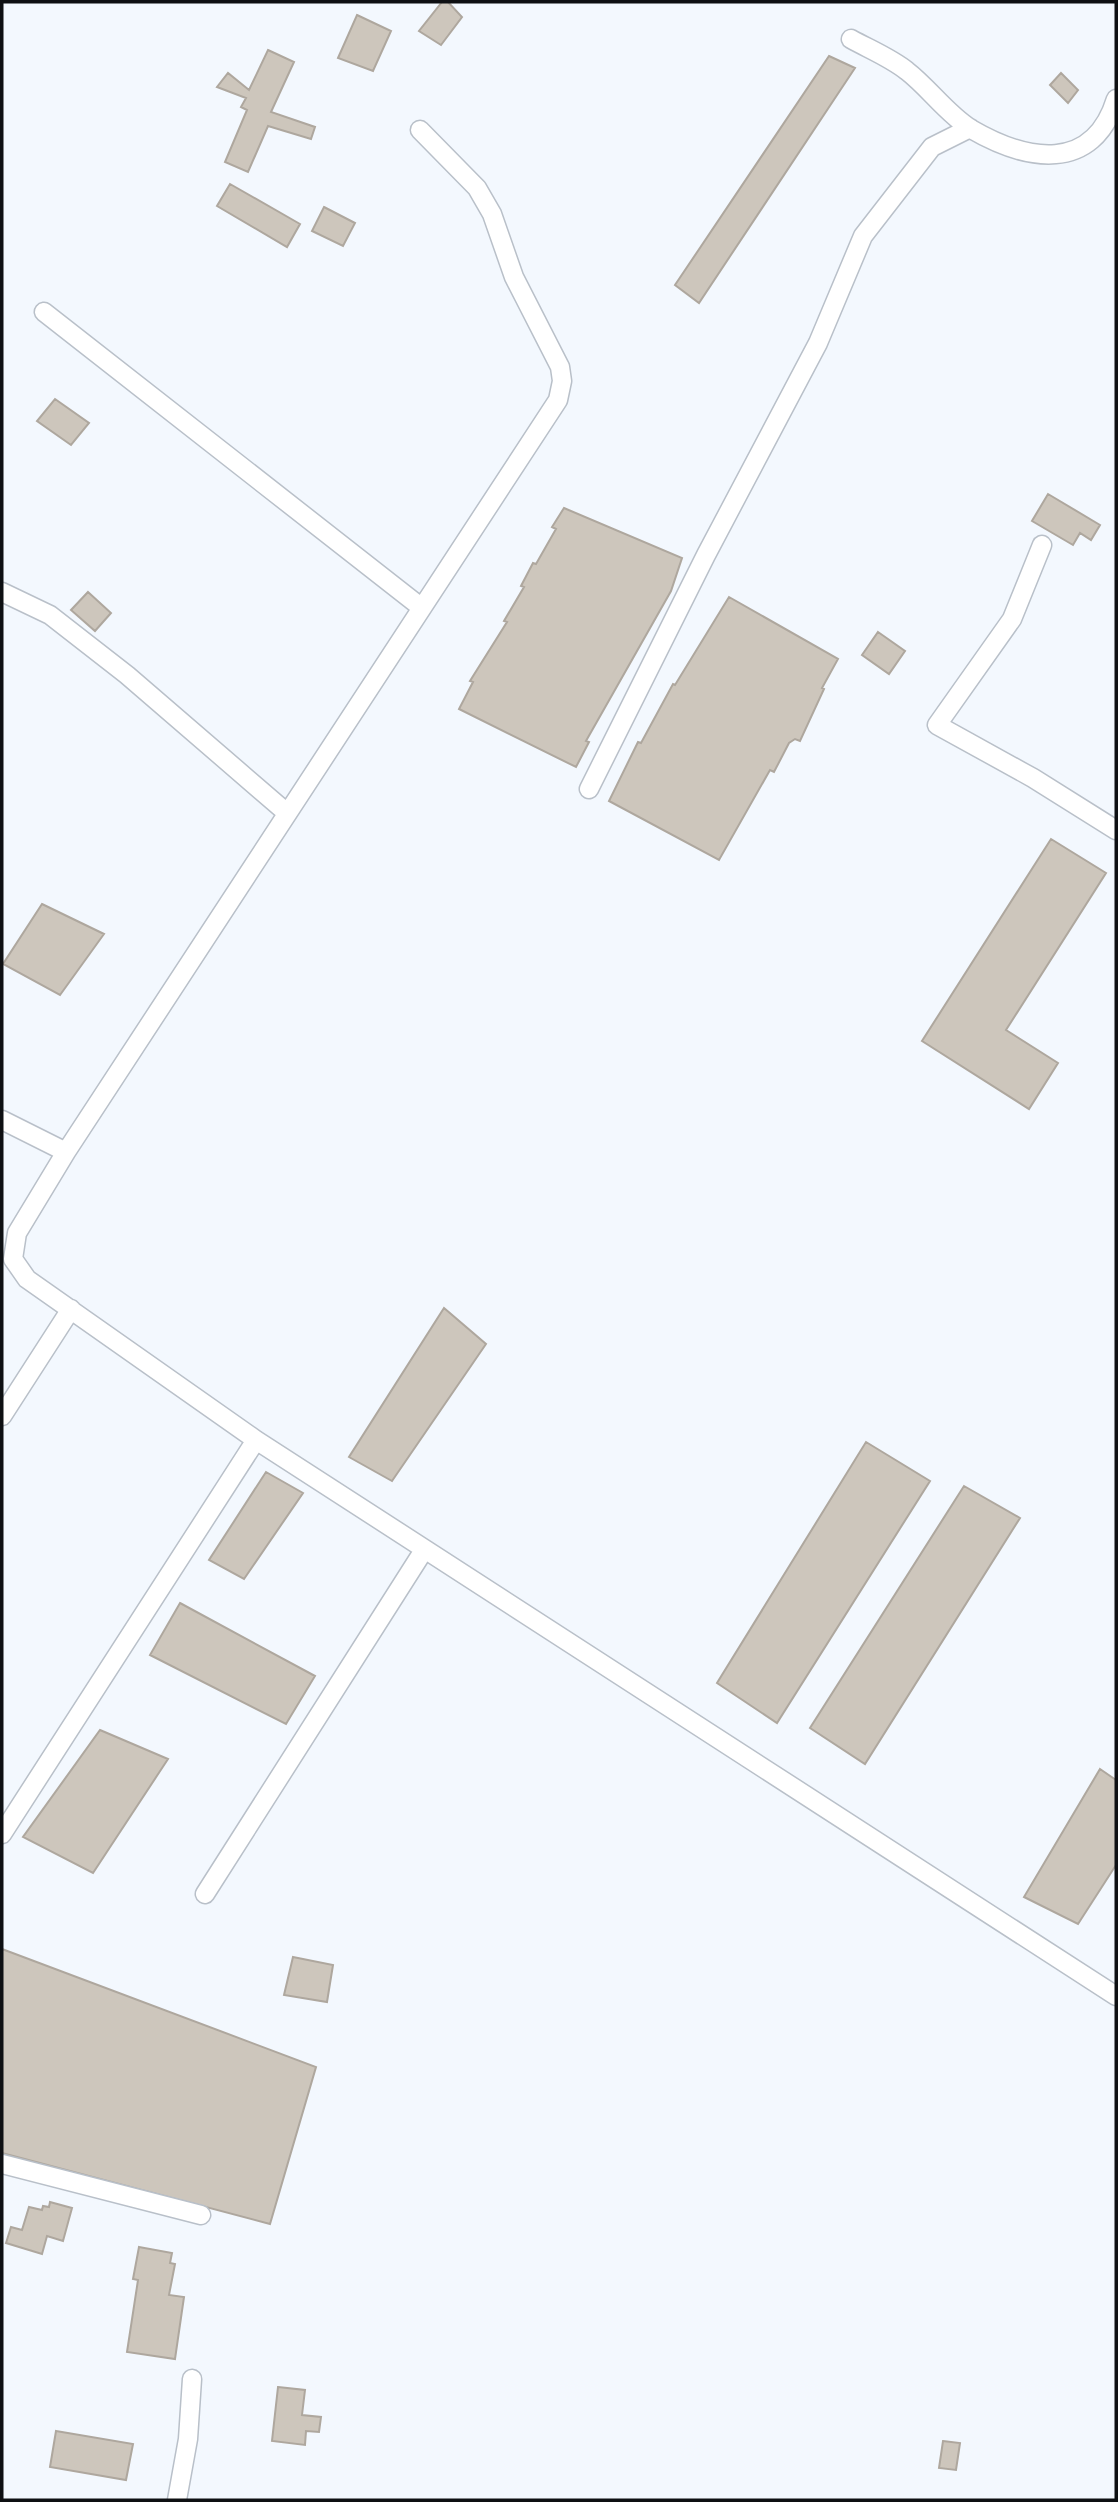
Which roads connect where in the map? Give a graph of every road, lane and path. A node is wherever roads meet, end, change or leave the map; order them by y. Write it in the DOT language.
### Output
graph roads {
  1 [pos="850,39"];
  2 [pos="1116,99"];
  3 [pos="970,128"];
  4 [pos="420,130"];
  5 [pos="44,312"];
  6 [pos="1042,545"];
  7 [pos="2,592"];
  8 [pos="422,608"];
  9 [pos="589,789"];
  10 [pos="288,813"];
  11 [pos="1116,830"];
  12 [pos="2,1120"];
  13 [pos="66,1152"];
  14 [pos="71,1309"];
  15 [pos="2,1416"];
  16 [pos="256,1440"];
  17 [pos="424,1550"];
  18 [pos="2,1834"];
  19 [pos="205,1894"];
  20 [pos="1116,1996"];
  21 [pos="2,2164"];
  22 [pos="201,2214"];
  23 [pos="192,2379"];
  24 [pos="177,2500"];
  1 -- 3 [label="street"];
  2 -- 3 [label="street"];
  3 -- 9 [label="street"];
  4 -- 8 [label="street"];
  5 -- 8 [label="street"];
  6 -- 11 [label="street"];
  7 -- 10 [label="street"];
  8 -- 10 [label="street"];
  10 -- 13 [label="street"];
  12 -- 13 [label="street"];
  13 -- 14 [label="street"];
  14 -- 15 [label="street"];
  14 -- 16 [label="street"];
  16 -- 17 [label="street"];
  16 -- 18 [label="street"];
  17 -- 19 [label="street"];
  17 -- 20 [label="street"];
  21 -- 22 [label="street"];
  23 -- 24 [label="street"];
}
